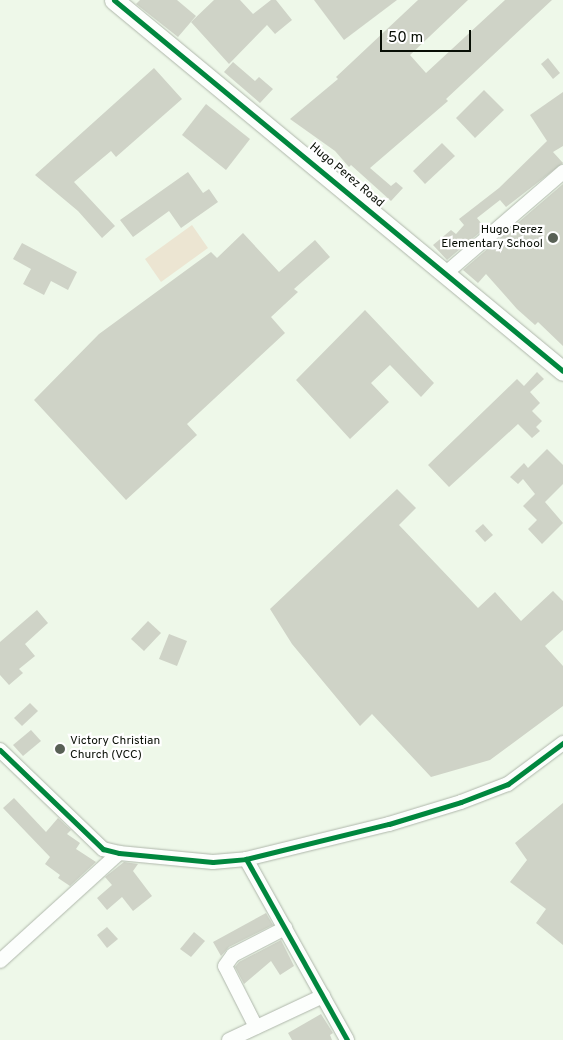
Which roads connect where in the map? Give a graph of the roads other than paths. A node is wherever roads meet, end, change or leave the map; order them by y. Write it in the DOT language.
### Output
graph roads {
  1 [pos="114,0"];
  2 [pos="563,172"];
  3 [pos="446,273"];
  4 [pos="563,371"];
  5 [pos="563,744"];
  6 [pos="0,750"];
  7 [pos="118,853"];
  8 [pos="246,859"];
  9 [pos="285,928"];
  10 [pos="0,961"];
  11 [pos="323,996"];
  12 [pos="256,1027"];
  13 [pos="229,1040"];
  14 [pos="347,1040"];
  1 -- 3 [label="street, Hugo Perez Road"];
  2 -- 3 [label="street"];
  3 -- 4 [label="street, Hugo Perez Road"];
  5 -- 8 [label="street"];
  6 -- 7 [label="street"];
  7 -- 8 [label="street"];
  7 -- 10 [label="street"];
  8 -- 9 [label="street"];
  9 -- 11 [label="street"];
  9 -- 12 [label="street"];
  11 -- 12 [label="street"];
  11 -- 14 [label="street"];
  12 -- 13 [label="street"];
}
